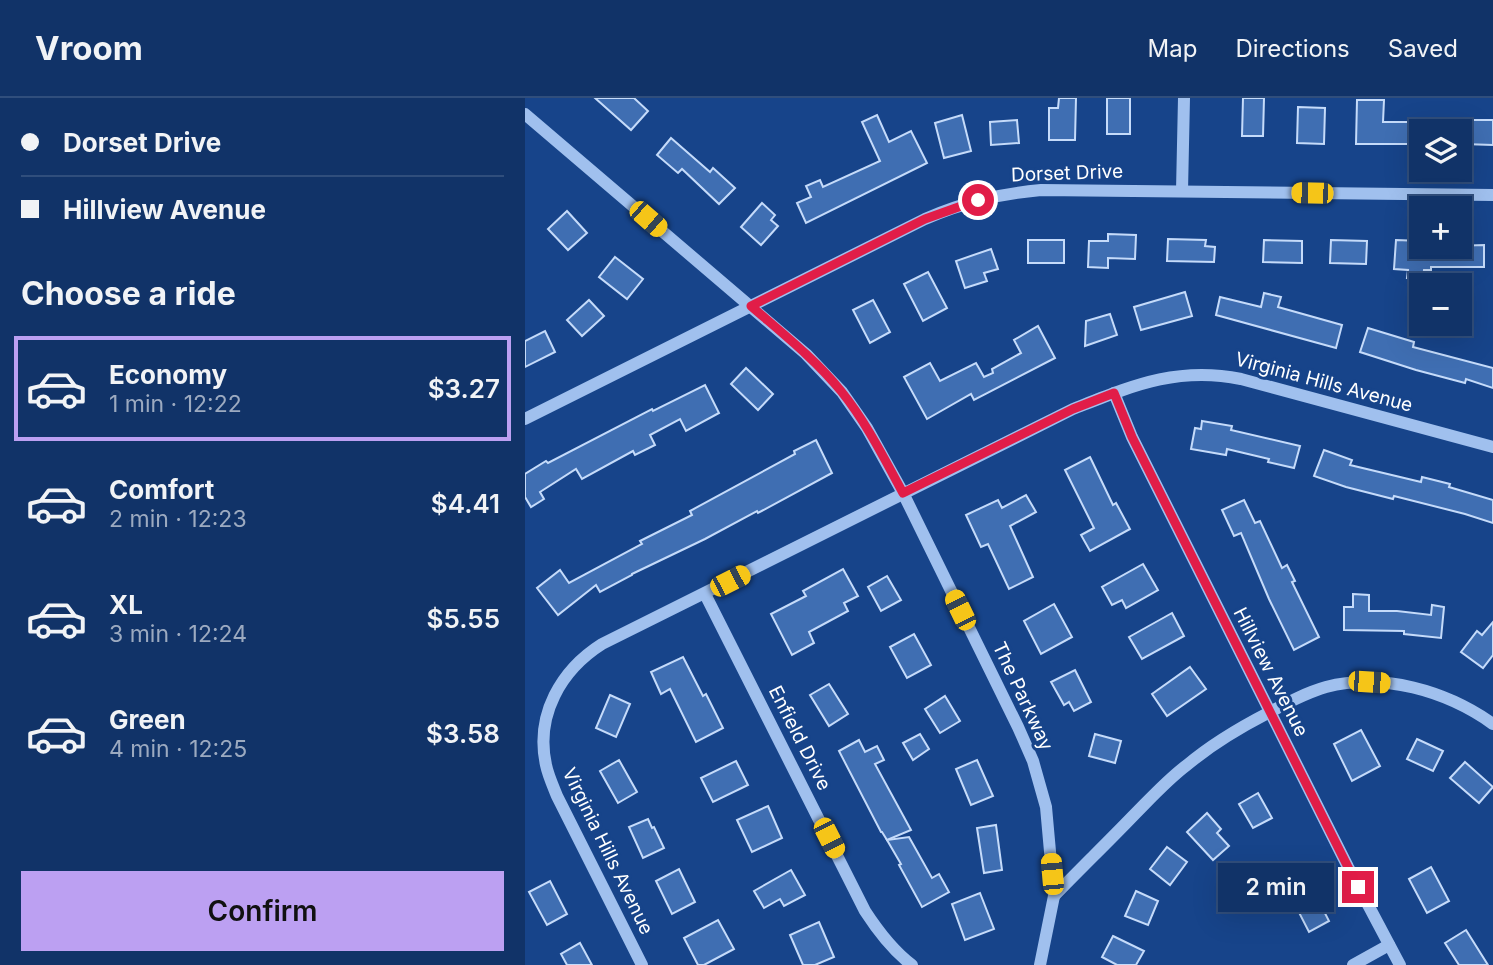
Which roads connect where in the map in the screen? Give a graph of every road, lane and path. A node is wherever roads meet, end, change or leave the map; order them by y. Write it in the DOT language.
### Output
graph roads {
  1 [pos="1184,98"];
  2 [pos="525,114"];
  3 [pos="1182,191"];
  4 [pos="1493,195"];
  5 [pos="751,306"];
  6 [pos="1114,393"];
  7 [pos="525,419"];
  8 [pos="1493,447"];
  9 [pos="903,493"];
  10 [pos="705,594"];
  11 [pos="1270,712"];
  12 [pos="1493,724"];
  13 [pos="1053,896"];
  14 [pos="1389,945"];
  15 [pos="642,965"];
  16 [pos="912,965"];
  17 [pos="1040,965"];
  18 [pos="1353,965"];
  19 [pos="1400,965"];
  1 -- 3 [label="street"];
  2 -- 5 [label="street, The Parkway"];
  3 -- 4 [label="street, Dorset Drive"];
  3 -- 5 [label="street, Dorset Drive"];
  5 -- 7 [label="street, Dorset Drive"];
  5 -- 9 [label="street, The Parkway"];
  6 -- 8 [label="street, Virginia Hills Avenue"];
  6 -- 9 [label="street, Virginia Hills Avenue"];
  6 -- 11 [label="street, Hillview Avenue"];
  9 -- 10 [label="street, Virginia Hills Avenue"];
  9 -- 13 [label="street, The Parkway"];
  10 -- 15 [label="street, Virginia Hills Avenue"];
  10 -- 16 [label="street, Enfield Drive"];
  11 -- 12 [label="street"];
  11 -- 13 [label="street"];
  11 -- 14 [label="street, Hillview Avenue"];
  13 -- 17 [label="street, The Parkway"];
  14 -- 18 [label="street"];
  14 -- 19 [label="street, Hillview Avenue"];
}
